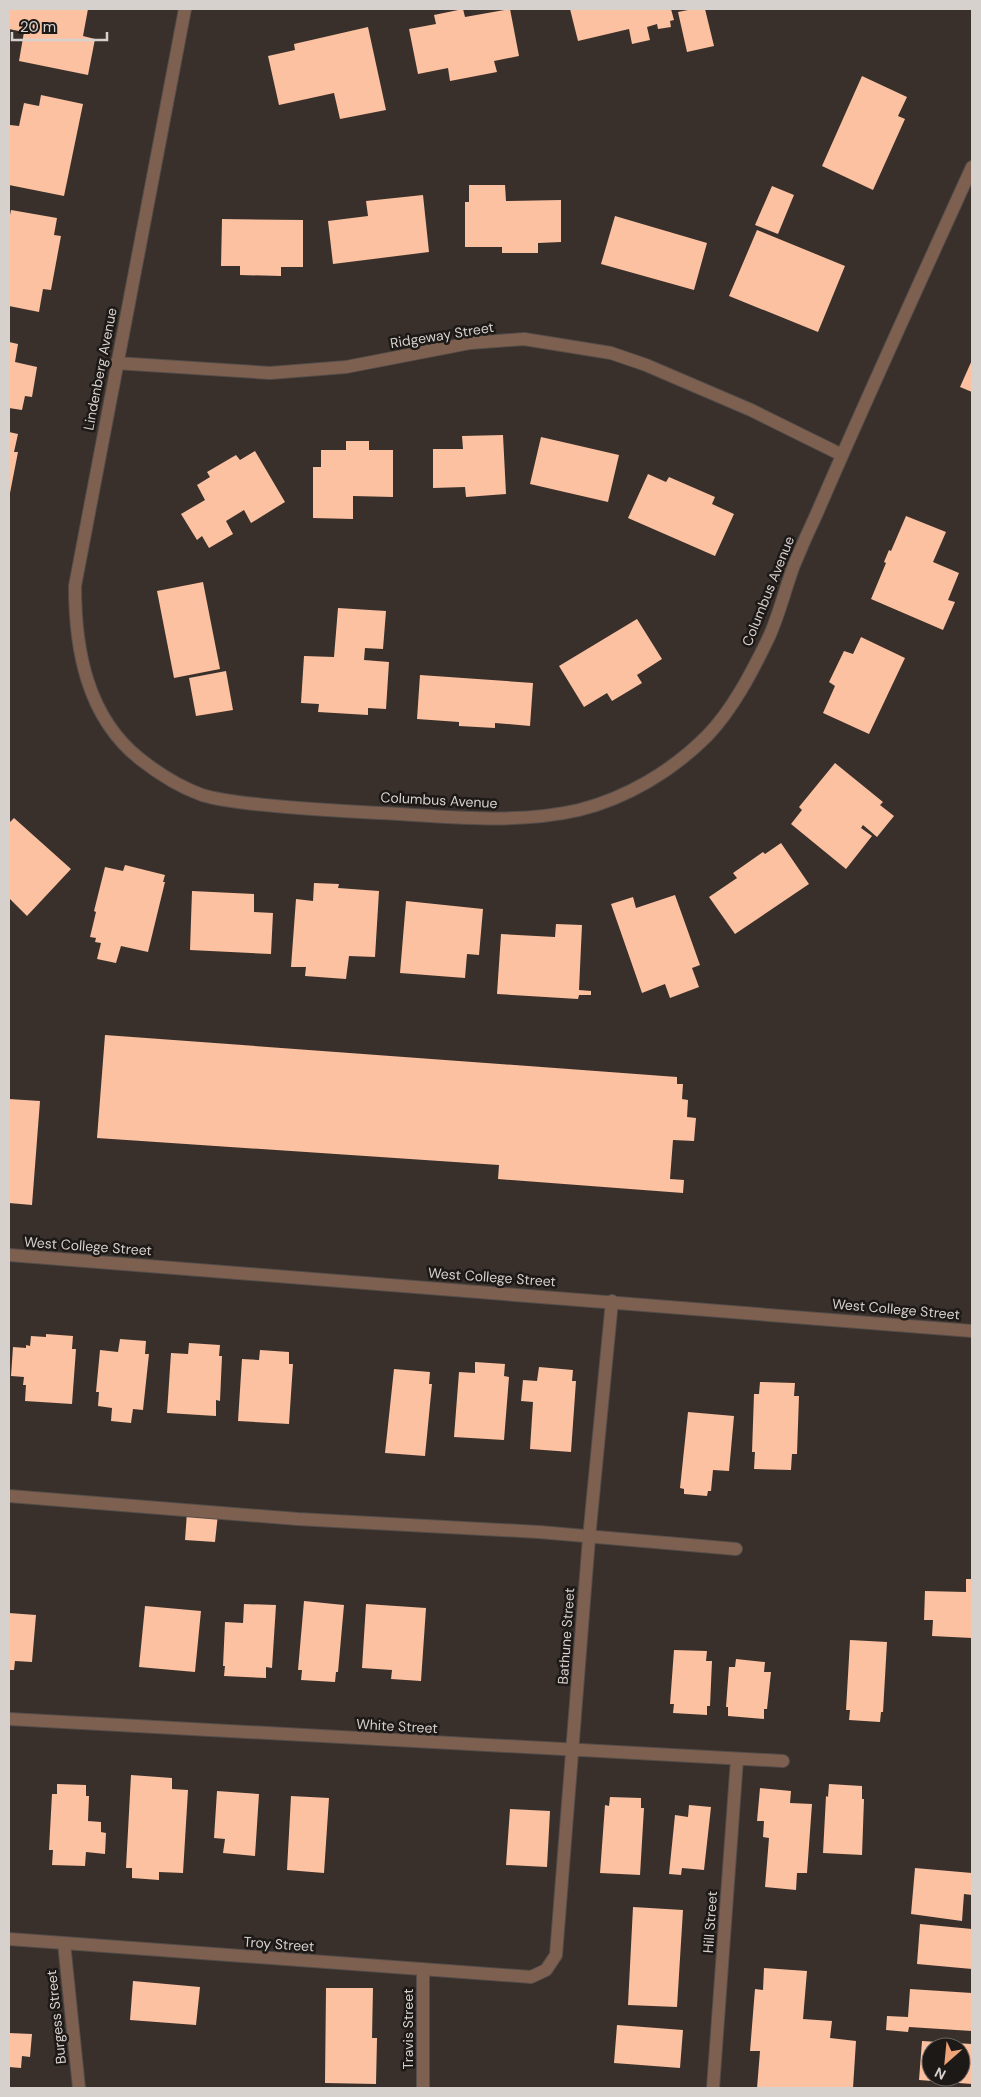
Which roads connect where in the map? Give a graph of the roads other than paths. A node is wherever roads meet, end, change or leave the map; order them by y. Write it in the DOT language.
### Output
graph roads {
  1 [pos="185,9"];
  2 [pos="972,167"];
  3 [pos="116,363"];
  4 [pos="842,455"];
  5 [pos="111,731"];
  6 [pos="9,1256"];
  7 [pos="612,1302"];
  8 [pos="972,1331"];
  9 [pos="9,1496"];
  10 [pos="589,1538"];
  11 [pos="736,1548"];
  12 [pos="9,1719"];
  13 [pos="572,1750"];
  14 [pos="737,1758"];
  15 [pos="783,1761"];
  16 [pos="9,1939"];
  17 [pos="64,1943"];
  18 [pos="423,1969"];
  19 [pos="546,1970"];
  20 [pos="79,2088"];
  21 [pos="424,2088"];
  22 [pos="713,2088"];
  1 -- 3 [label="street, Lindenberg Avenue"];
  2 -- 4 [label="street, Columbus Avenue"];
  3 -- 4 [label="street, Ridgeway Street"];
  3 -- 5 [label="street, Lindenberg Avenue"];
  4 -- 5 [label="street, Columbus Avenue"];
  6 -- 7 [label="street, West College Street"];
  7 -- 8 [label="street, West College Street"];
  7 -- 10 [label="street, Bathune Street"];
  9 -- 10 [label="street"];
  10 -- 11 [label="street"];
  10 -- 13 [label="street, Bathune Street"];
  12 -- 13 [label="street, White Street"];
  13 -- 14 [label="street, White Street"];
  13 -- 19 [label="street, Bathune Street"];
  14 -- 15 [label="street, White Street"];
  14 -- 22 [label="street, Hill Street"];
  16 -- 17 [label="street, Troy Street"];
  17 -- 18 [label="street, Troy Street"];
  17 -- 20 [label="street, Burgess Street"];
  18 -- 19 [label="street, Troy Street"];
  18 -- 21 [label="street, Travis Street"];
}
